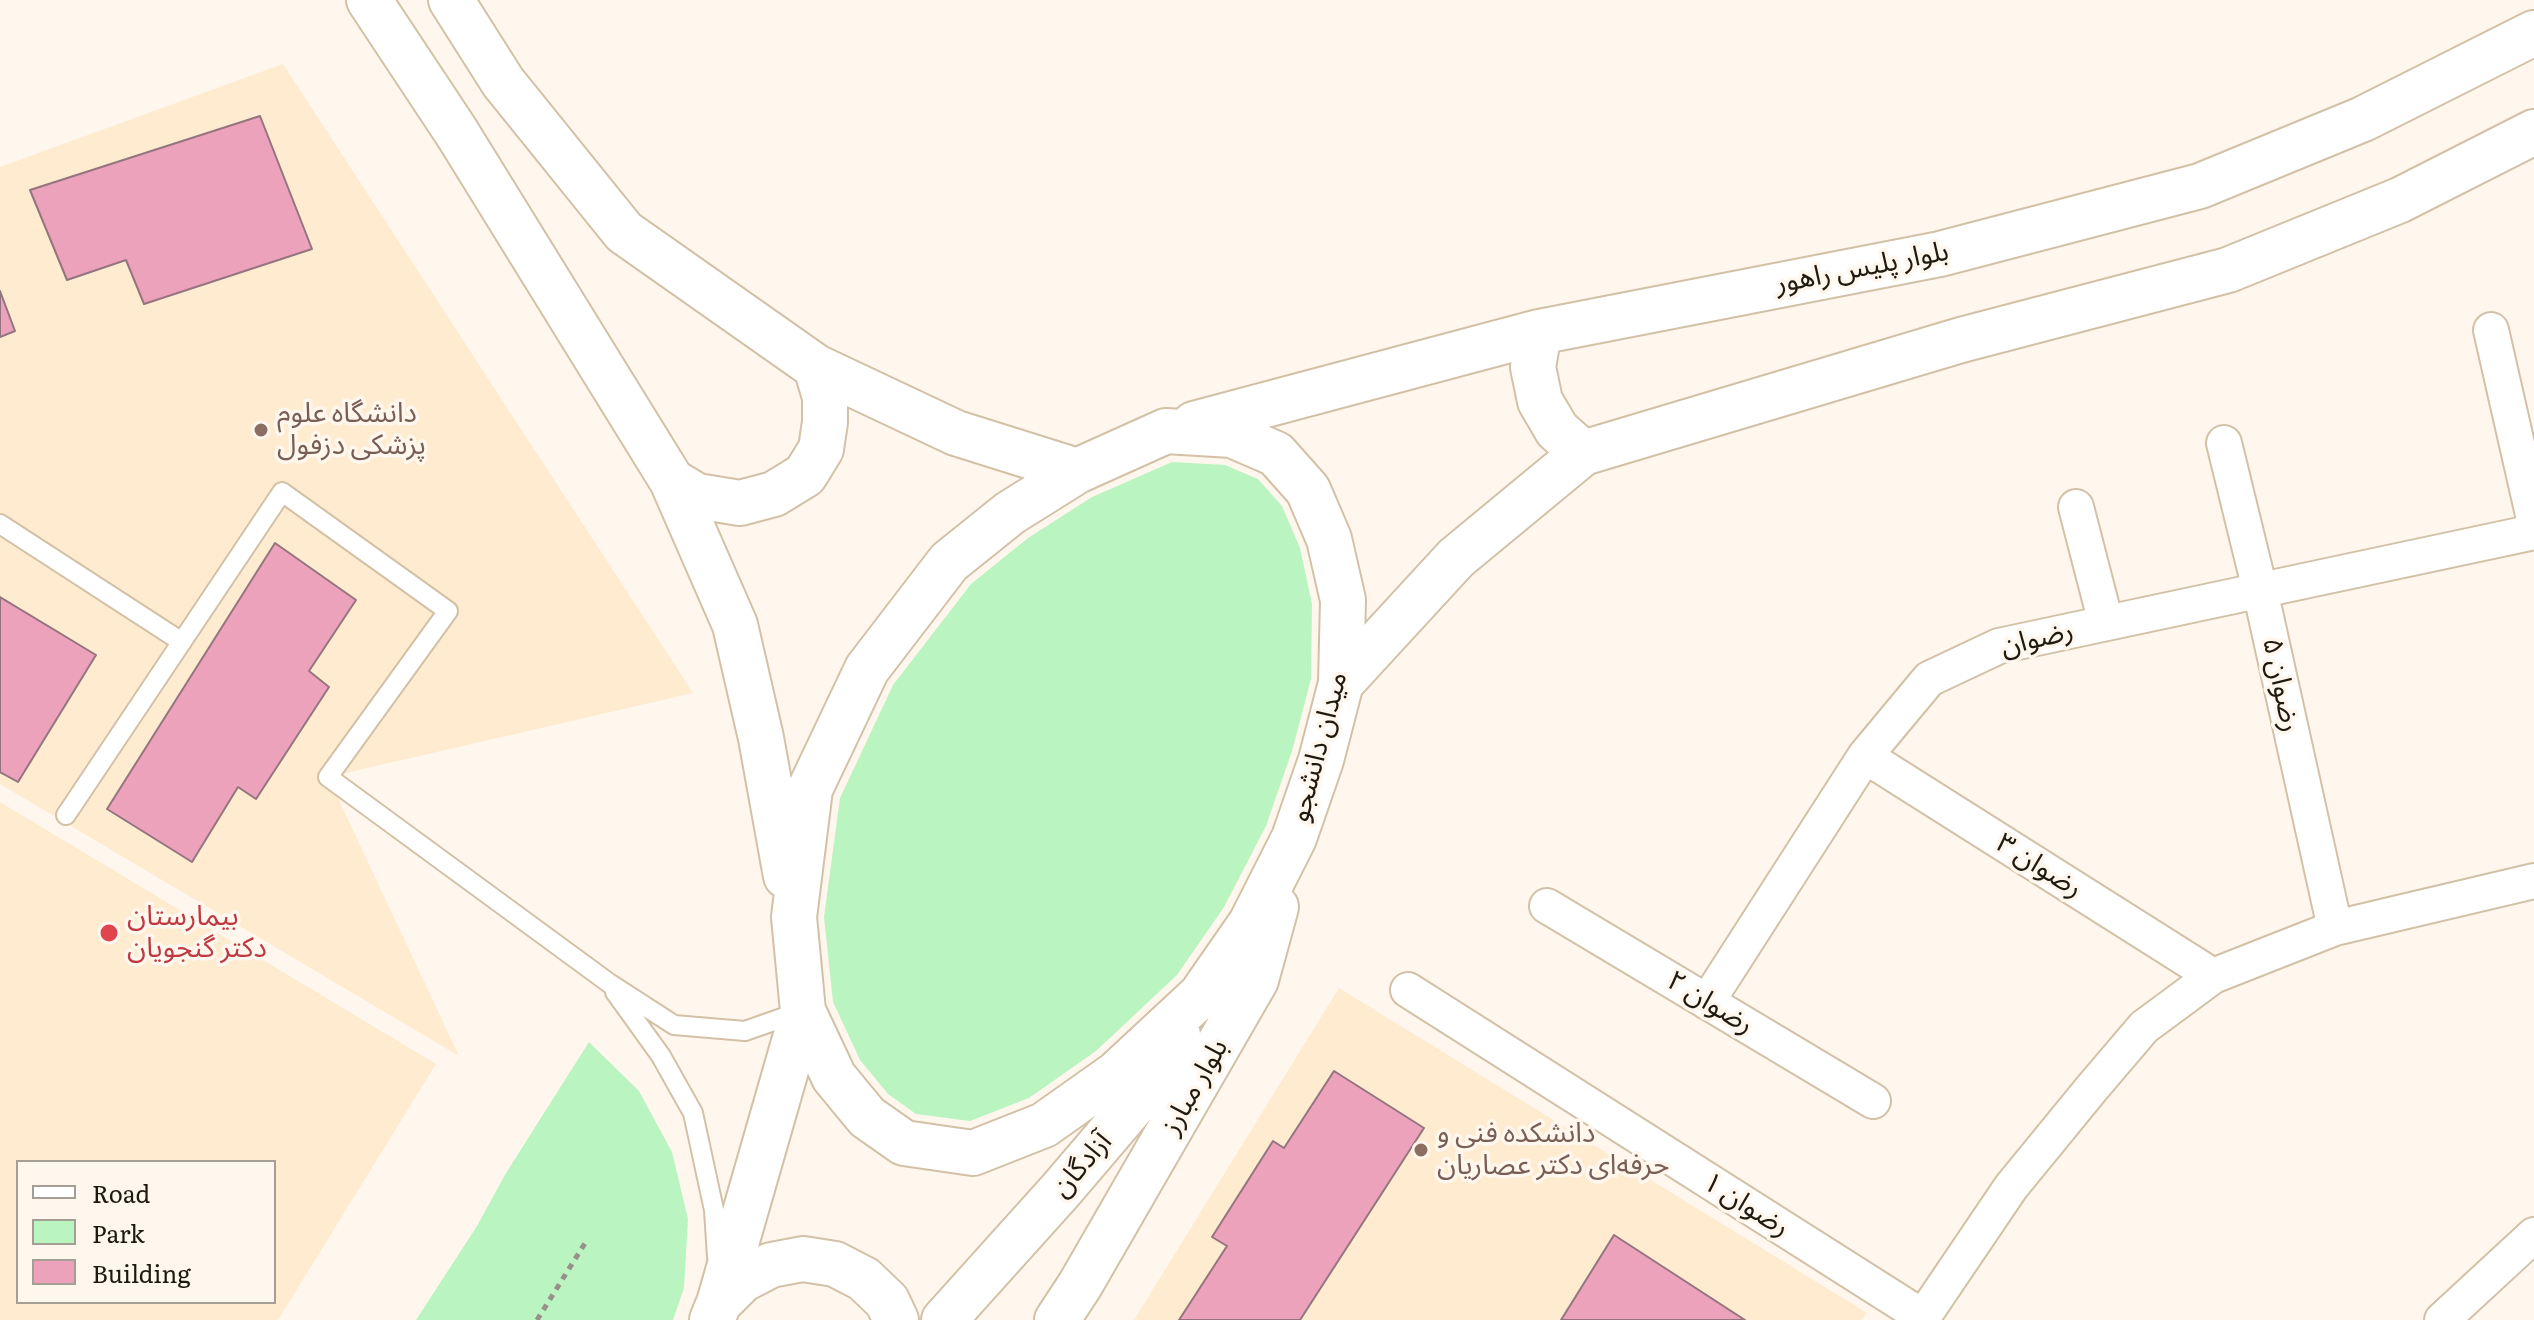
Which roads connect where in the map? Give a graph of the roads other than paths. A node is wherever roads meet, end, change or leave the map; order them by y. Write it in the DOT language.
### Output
graph roads {
  1 [pos="369,0"];
  2 [pos="451,0"];
  3 [pos="2534,33"];
  4 [pos="2534,132"];
  5 [pos="2491,330"];
  6 [pos="1539,332"];
  7 [pos="816,367"];
  8 [pos="1166,431"];
  9 [pos="2224,443"];
  10 [pos="1583,453"];
  11 [pos="1077,471"];
  12 [pos="672,481"];
  13 [pos="2076,507"];
  14 [pos="2534,519"];
  15 [pos="0,524"];
  16 [pos="2534,532"];
  17 [pos="2260,590"];
  18 [pos="2106,623"];
  19 [pos="182,642"];
  20 [pos="1341,683"];
  21 [pos="1865,756"];
  22 [pos="66,815"];
  23 [pos="1294,838"];
  24 [pos="2534,881"];
  25 [pos="1547,906"];
  26 [pos="794,917"];
  27 [pos="2335,928"];
  28 [pos="2213,976"];
  29 [pos="609,983"];
  30 [pos="1408,990"];
  31 [pos="1201,995"];
  32 [pos="1707,1002"];
  33 [pos="803,1011"];
  34 [pos="1873,1101"];
  35 [pos="2534,1235"];
  36 [pos="715,1312"];
  37 [pos="1922,1318"];
  38 [pos="896,1320"];
  39 [pos="944,1320"];
  40 [pos="1057,1320"];
  41 [pos="2442,1320"];
  1 -- 12 [label="main road"];
  2 -- 7 [label="main road"];
  3 -- 6 [label="main road, بلوار پلیس راهور"];
  4 -- 10 [label="main road"];
  5 -- 14 [label="street"];
  6 -- 8 [label="main road, بلوار پلیس راهور"];
  6 -- 10 [label="main road"];
  7 -- 11 [label="main road"];
  7 -- 12 [label="main road"];
  8 -- 11 [label="main road, میدان دانشجو"];
  8 -- 20 [label="main road, میدان دانشجو"];
  9 -- 17 [label="street, رضوان ۵"];
  10 -- 20 [label="main road"];
  11 -- 26 [label="main road, میدان دانشجو"];
  12 -- 26 [label="main road"];
  13 -- 18 [label="street"];
  15 -- 19 [label="lane"];
  16 -- 17 [label="street, رضوان"];
  17 -- 18 [label="street, رضوان"];
  17 -- 27 [label="street, رضوان ۵"];
  18 -- 21 [label="street, رضوان"];
  19 -- 22 [label="lane"];
  19 -- 29 [label="lane"];
  20 -- 23 [label="main road, میدان دانشجو"];
  21 -- 28 [label="street, رضوان ۳"];
  21 -- 32 [label="street, رضوان"];
  23 -- 31 [label="main road, میدان دانشجو"];
  23 -- 40 [label="main road, بلوار مبارز"];
  24 -- 27 [label="street"];
  25 -- 32 [label="street, رضوان ۲"];
  26 -- 33 [label="main road, میدان دانشجو"];
  27 -- 28 [label="street"];
  28 -- 37 [label="street"];
  29 -- 33 [label="lane"];
  29 -- 36 [label="lane"];
  30 -- 37 [label="street, رضوان ۱"];
  31 -- 33 [label="main road, میدان دانشجو"];
  31 -- 39 [label="main road, آزادگان"];
  32 -- 34 [label="street, رضوان ۲"];
  33 -- 36 [label="main road"];
  35 -- 41 [label="street"];
  36 -- 38 [label="main road"];
}
